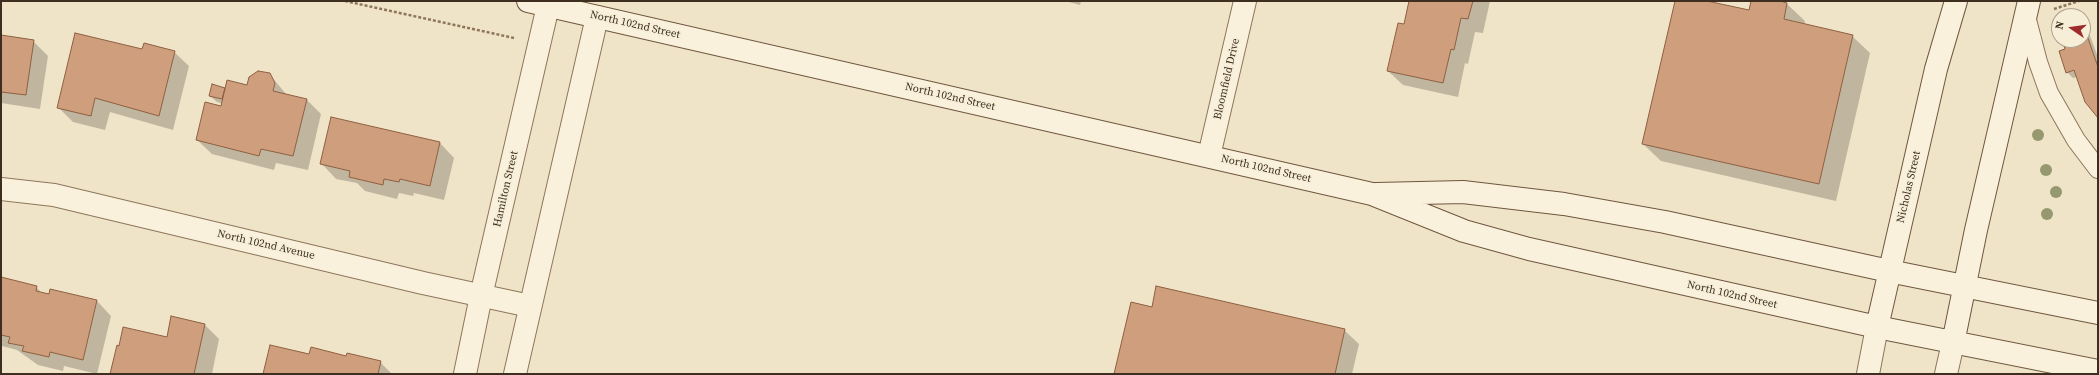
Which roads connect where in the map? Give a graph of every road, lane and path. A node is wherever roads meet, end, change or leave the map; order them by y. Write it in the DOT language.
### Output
graph roads {
  1 [pos="344,1"];
  2 [pos="1245,1"];
  3 [pos="1956,1"];
  4 [pos="538,3"];
  5 [pos="2027,8"];
  6 [pos="596,17"];
  7 [pos="540,44"];
  8 [pos="1209,156"];
  9 [pos="2098,169"];
  10 [pos="1,189"];
  11 [pos="1372,194"];
  12 [pos="1889,271"];
  13 [pos="1964,286"];
  14 [pos="481,296"];
  15 [pos="530,306"];
  16 [pos="2098,313"];
  17 [pos="1877,327"];
  18 [pos="1953,342"];
  19 [pos="2098,372"];
  20 [pos="465,374"];
  21 [pos="514,374"];
  22 [pos="1868,374"];
  23 [pos="1946,374"];
  1 -- 7 [label="path"];
  2 -- 8 [label="main road, Bloomfield Drive"];
  3 -- 12 [label="main road, Nicholas Street"];
  4 -- 6 [label="main road, North 102nd Street"];
  4 -- 7 [label="main road, Hamilton Street"];
  5 -- 9 [label="lane"];
  5 -- 13 [label="main road"];
  6 -- 8 [label="main road, North 102nd Street"];
  6 -- 15 [label="main road"];
  7 -- 14 [label="main road, Hamilton Street"];
  8 -- 11 [label="main road, North 102nd Street"];
  10 -- 14 [label="main road, North 102nd Avenue"];
  11 -- 12 [label="main road, North 102nd Street"];
  11 -- 17 [label="main road, North 102nd Street"];
  12 -- 13 [label="main road, North 102nd Street"];
  12 -- 17 [label="main road, Nicholas Street"];
  13 -- 16 [label="main road, North 102nd Street"];
  13 -- 18 [label="main road"];
  14 -- 15 [label="main road, North 102nd Avenue"];
  14 -- 20 [label="main road, Hamilton Street"];
  15 -- 21 [label="main road"];
  17 -- 18 [label="main road, North 102nd Street"];
  17 -- 22 [label="main road, Nicholas Street"];
  18 -- 19 [label="main road, North 102nd Street"];
  18 -- 23 [label="main road"];
}
